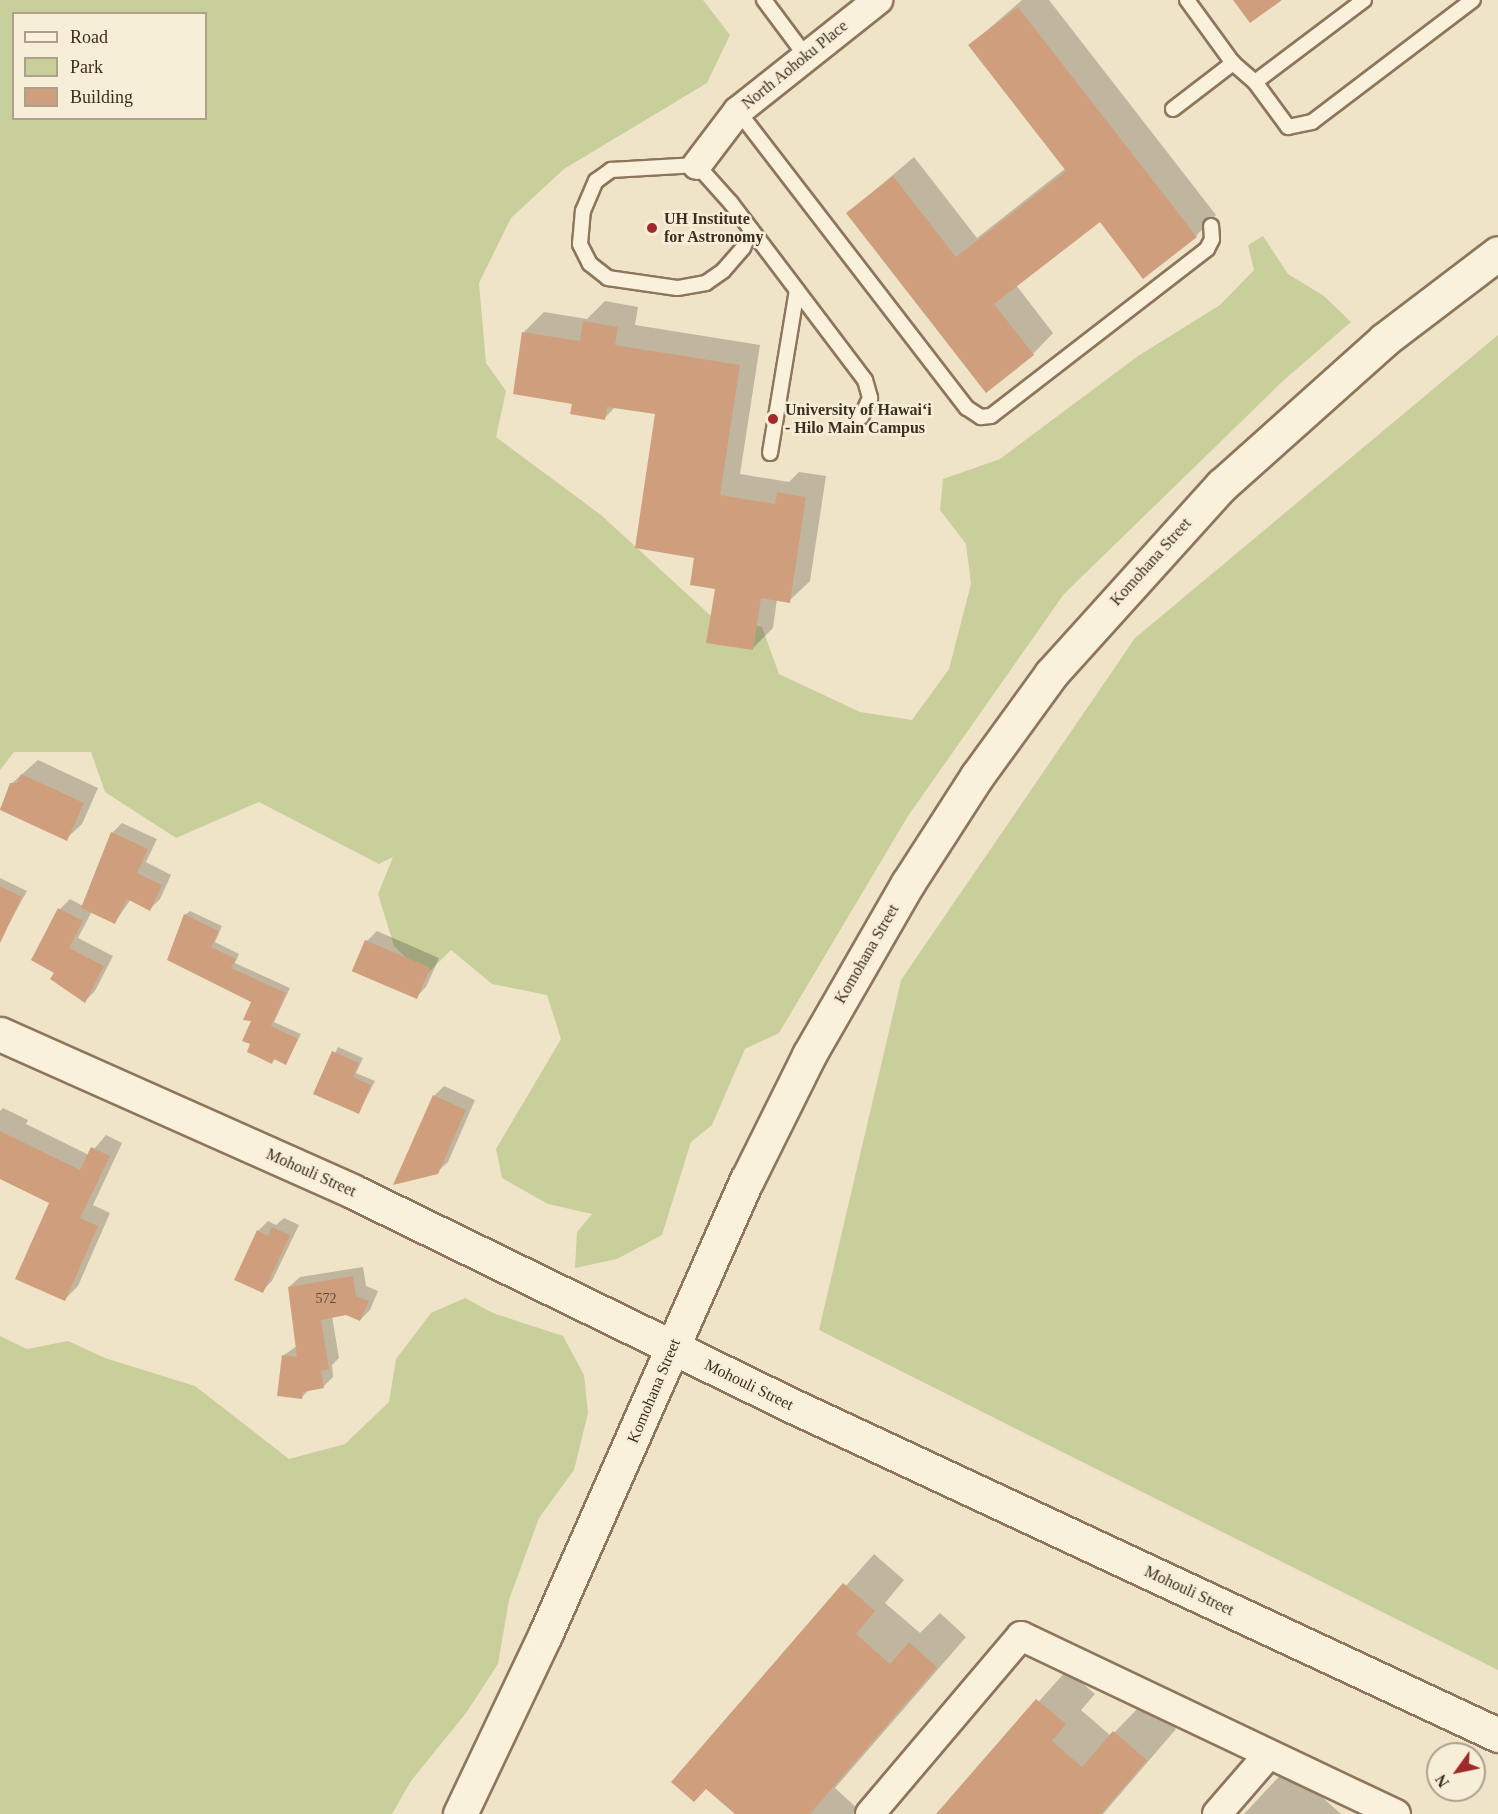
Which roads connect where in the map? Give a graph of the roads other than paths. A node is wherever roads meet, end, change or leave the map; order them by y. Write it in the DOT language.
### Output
graph roads {
  1 [pos="764,0"];
  2 [pos="878,0"];
  3 [pos="1186,0"];
  4 [pos="1364,0"];
  5 [pos="1473,0"];
  6 [pos="805,55"];
  7 [pos="1233,63"];
  8 [pos="1255,82"];
  9 [pos="1173,109"];
  10 [pos="738,111"];
  11 [pos="697,165"];
  12 [pos="1211,226"];
  13 [pos="751,230"];
  14 [pos="1498,253"];
  15 [pos="797,290"];
  16 [pos="861,417"];
  17 [pos="770,453"];
  18 [pos="0,1034"];
  19 [pos="672,1348"];
  20 [pos="1498,1736"];
  21 [pos="1269,1754"];
  22 [pos="460,1814"];
  23 [pos="870,1814"];
  24 [pos="1217,1814"];
  25 [pos="1396,1814"];
  1 -- 6 [label="lane"];
  2 -- 6 [label="street, North Aohoku Place"];
  3 -- 7 [label="lane"];
  4 -- 8 [label="lane"];
  5 -- 8 [label="lane"];
  6 -- 10 [label="street, North Aohoku Place"];
  7 -- 8 [label="lane"];
  7 -- 9 [label="lane"];
  10 -- 11 [label="street, North Aohoku Place"];
  10 -- 12 [label="lane"];
  11 -- 13 [label="lane"];
  11 -- 13 [label="lane"];
  13 -- 15 [label="lane"];
  14 -- 19 [label="main road, Komohana Street"];
  15 -- 16 [label="lane"];
  15 -- 17 [label="lane"];
  18 -- 19 [label="main road, Mohouli Street"];
  19 -- 20 [label="main road, Mohouli Street"];
  19 -- 22 [label="main road, Komohana Street"];
  21 -- 23 [label="street"];
  21 -- 24 [label="street"];
  21 -- 25 [label="street"];
}
